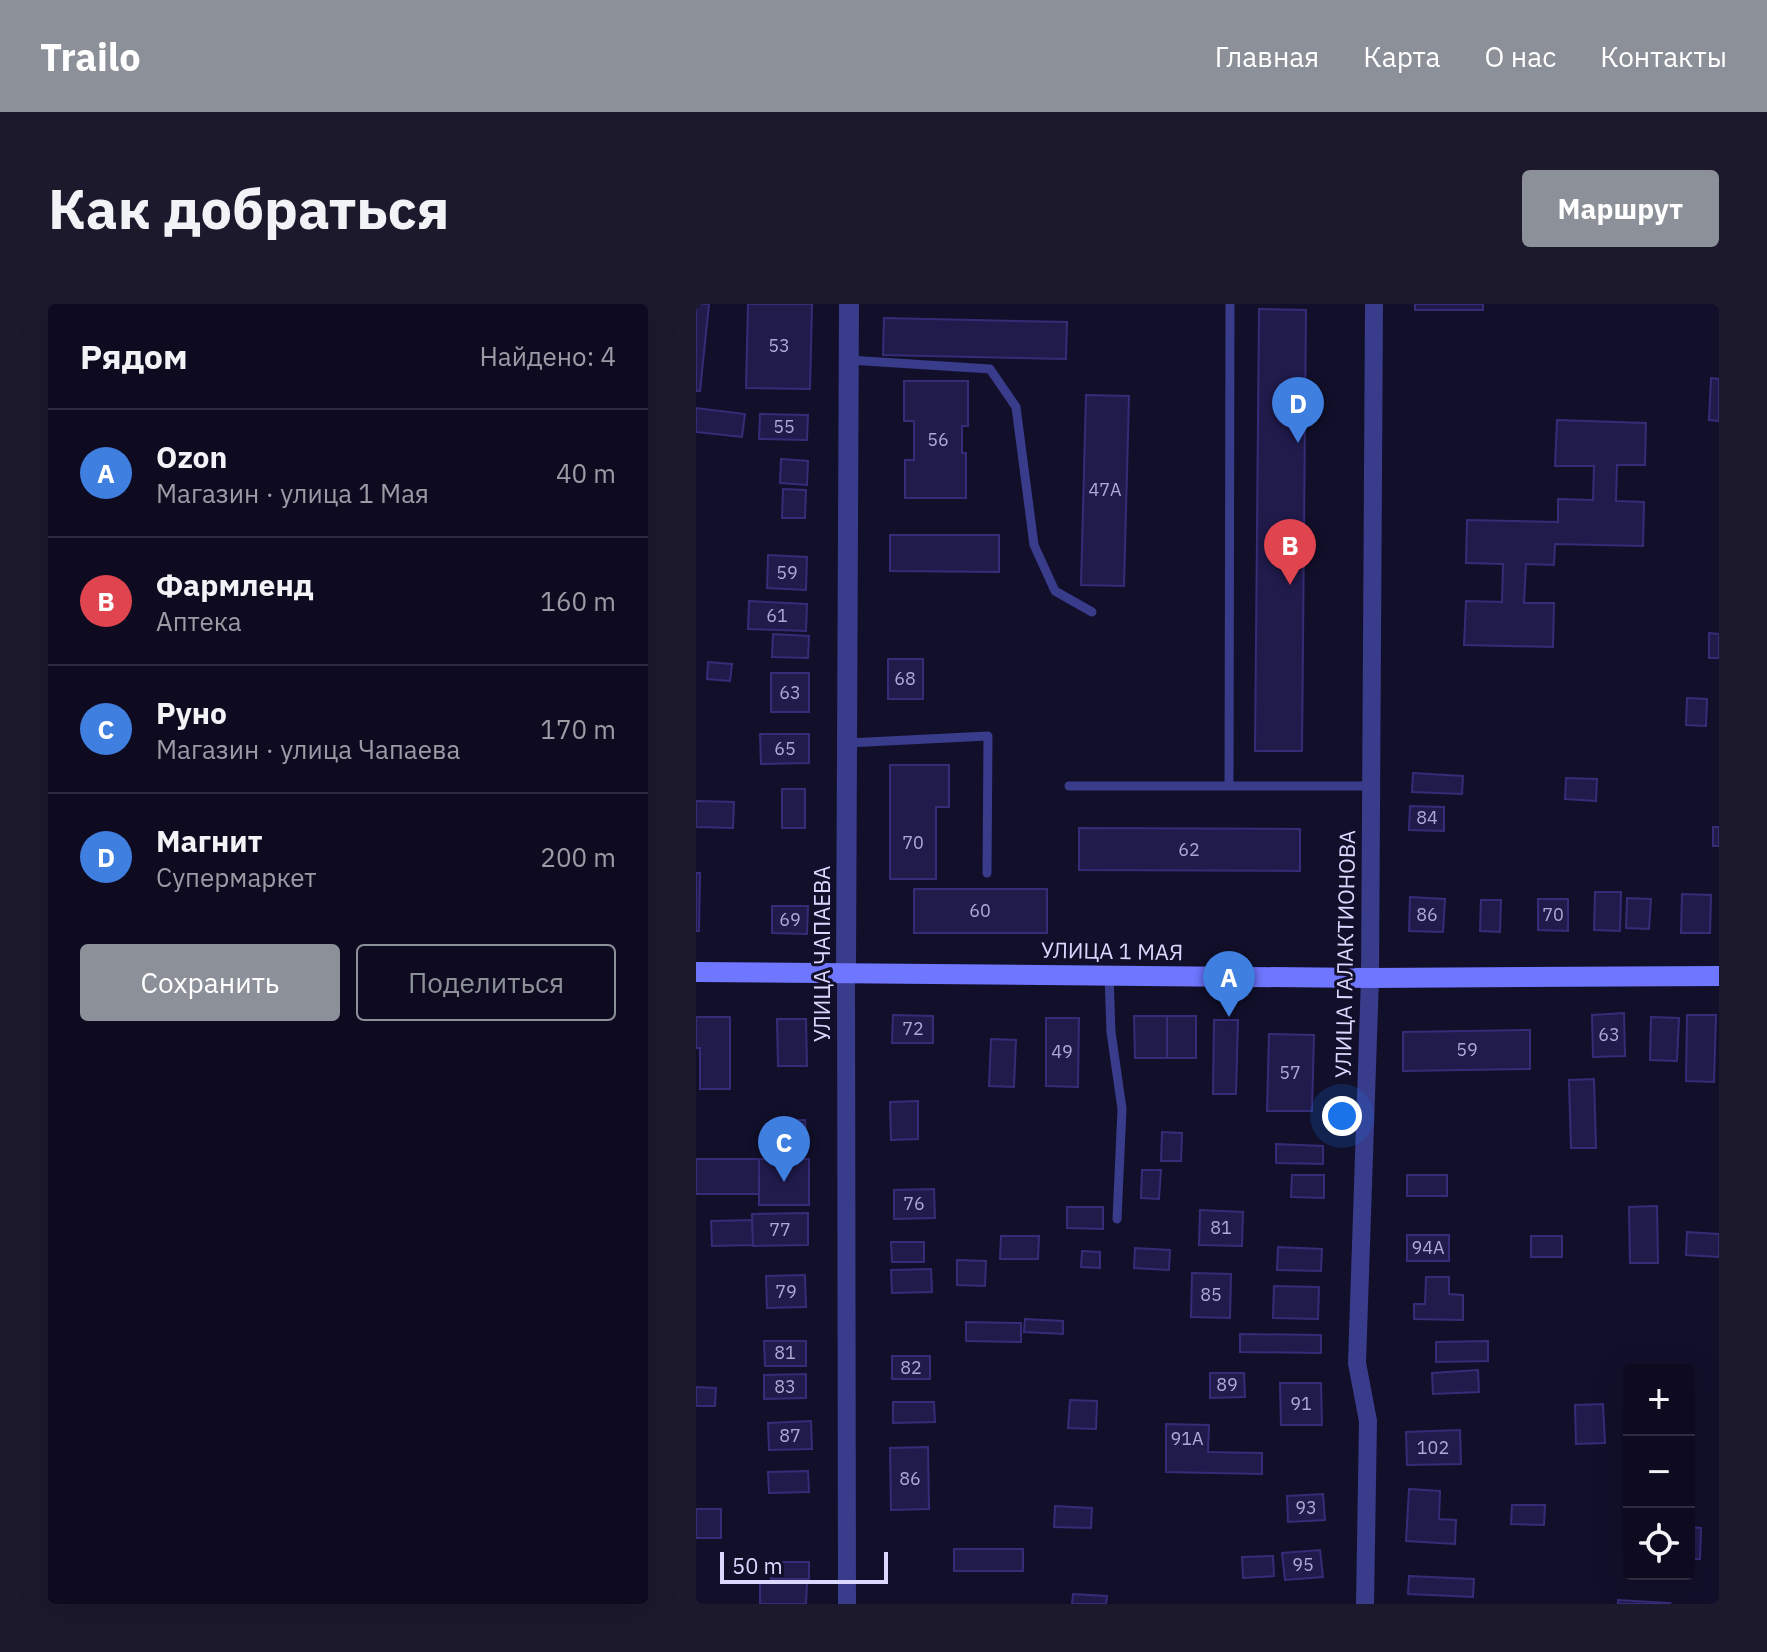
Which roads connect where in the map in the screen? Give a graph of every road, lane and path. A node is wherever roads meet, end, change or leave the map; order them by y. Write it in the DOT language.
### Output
graph roads {
  1 [pos="849,304"];
  2 [pos="1230,304"];
  3 [pos="1374,304"];
  4 [pos="849,360"];
  5 [pos="1092,612"];
  6 [pos="847,743"];
  7 [pos="1069,786"];
  8 [pos="1229,786"];
  9 [pos="1371,786"];
  10 [pos="987,873"];
  11 [pos="696,972"];
  12 [pos="846,972"];
  13 [pos="1109,975"];
  14 [pos="1719,976"];
  15 [pos="1370,978"];
  16 [pos="1117,1219"];
  17 [pos="847,1604"];
  18 [pos="1365,1604"];
  1 -- 4 [label="street, УЛИЦА ЧАПАЕВА"];
  2 -- 8 [label="lane"];
  3 -- 9 [label="street, УЛИЦА ГАЛАКТИОНОВА"];
  4 -- 5 [label="lane"];
  4 -- 6 [label="street, УЛИЦА ЧАПАЕВА"];
  6 -- 10 [label="lane"];
  6 -- 12 [label="street, УЛИЦА ЧАПАЕВА"];
  7 -- 8 [label="lane"];
  8 -- 9 [label="lane"];
  9 -- 15 [label="street, УЛИЦА ГАЛАКТИОНОВА"];
  11 -- 12 [label="main road, УЛИЦА 1 МАЯ"];
  12 -- 13 [label="main road, УЛИЦА 1 МАЯ"];
  12 -- 17 [label="street, УЛИЦА ЧАПАЕВА"];
  13 -- 15 [label="main road, УЛИЦА 1 МАЯ"];
  13 -- 16 [label="lane"];
  14 -- 15 [label="main road, УЛИЦА 1 МАЯ"];
  15 -- 18 [label="street, УЛИЦА ГАЛАКТИОНОВА"];
}
